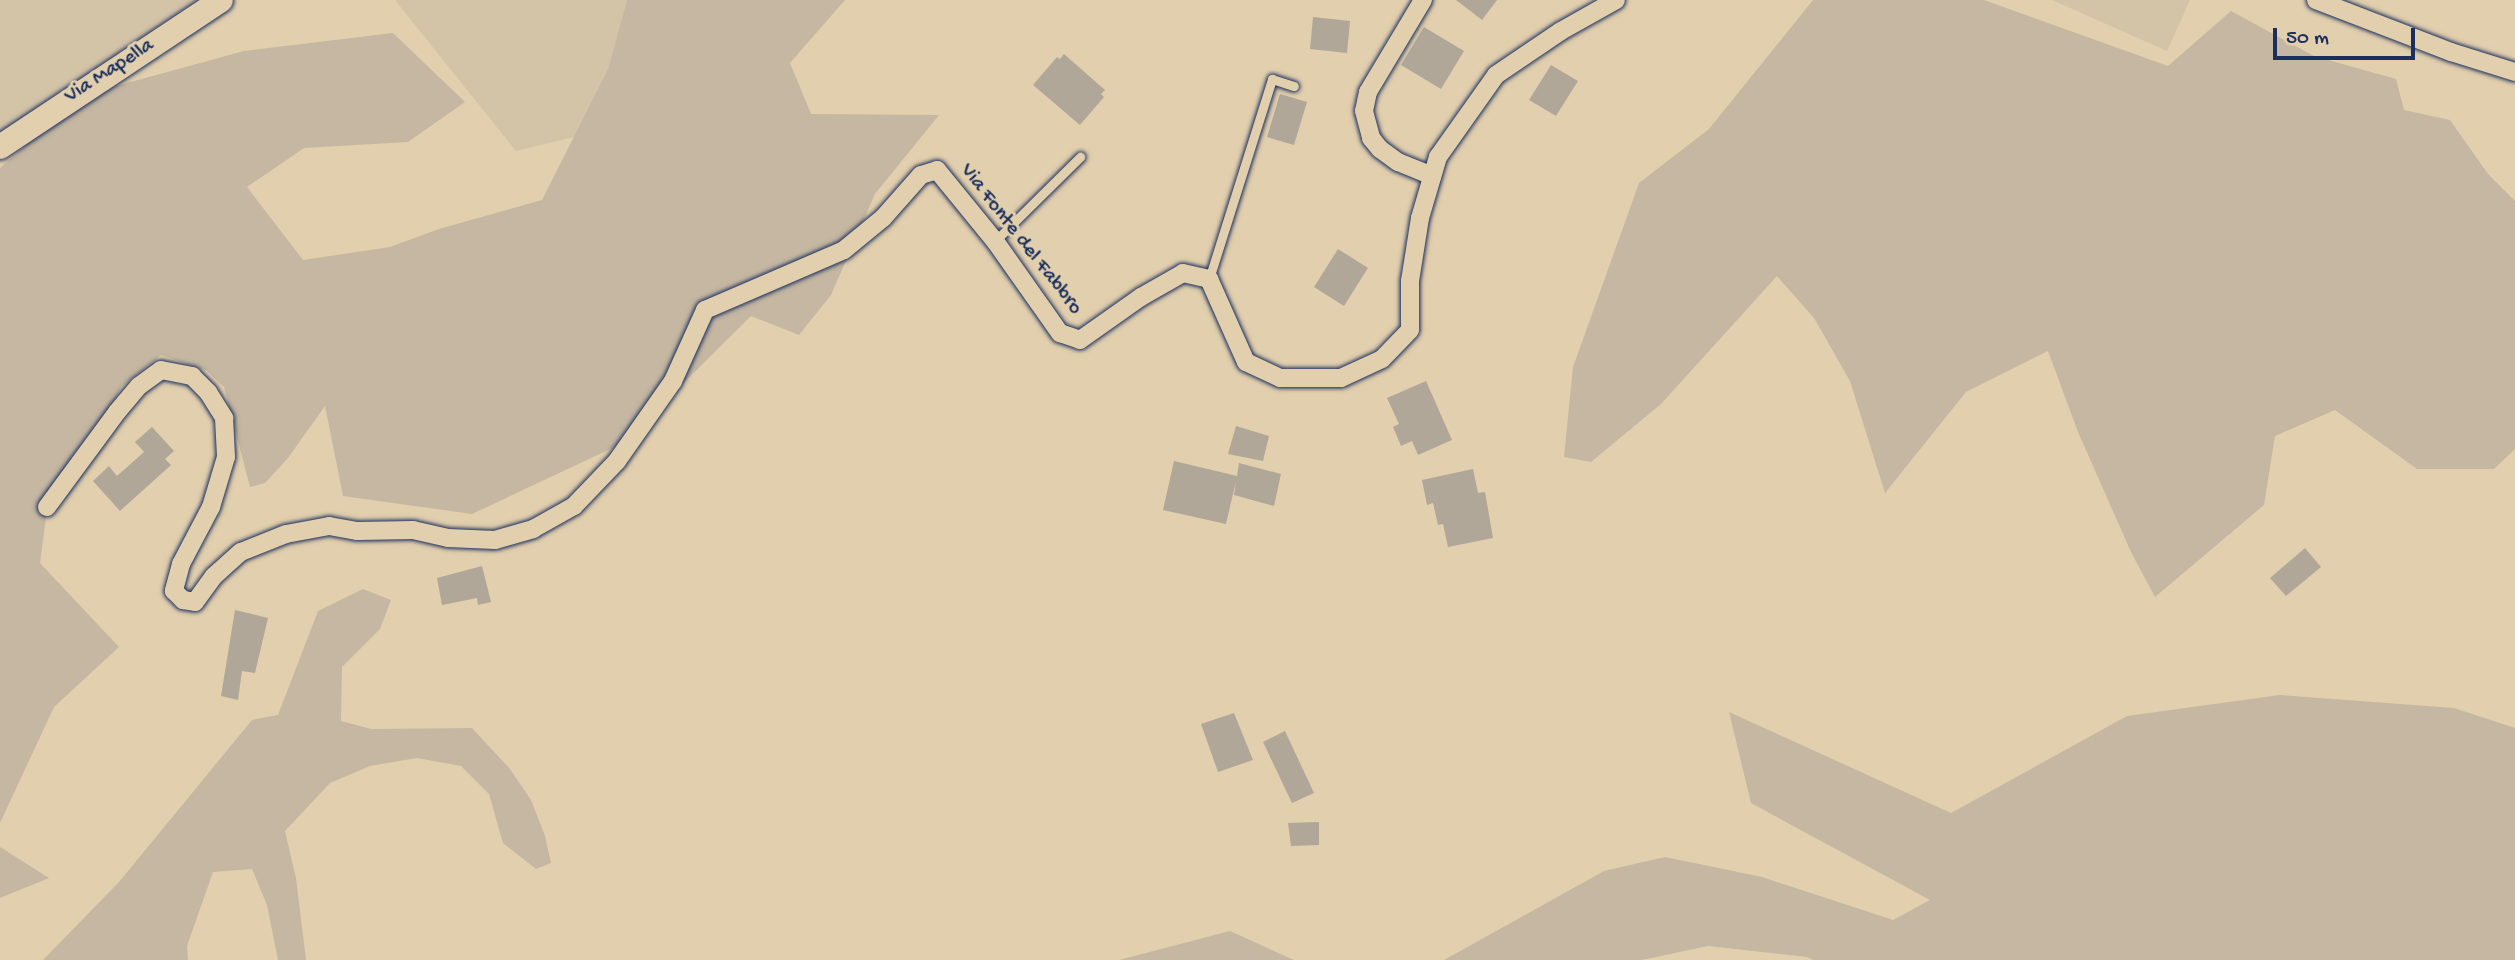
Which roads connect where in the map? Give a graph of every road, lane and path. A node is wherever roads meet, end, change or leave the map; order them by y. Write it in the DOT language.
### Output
graph roads {
  1 [pos="221,0"];
  2 [pos="1423,0"];
  3 [pos="1616,0"];
  4 [pos="2316,0"];
  5 [pos="2515,72"];
  6 [pos="1294,86"];
  7 [pos="0,147"];
  8 [pos="1080,157"];
  9 [pos="1432,176"];
  10 [pos="995,242"];
  11 [pos="1209,279"];
  12 [pos="47,507"];
  1 -- 7 [label="street, Via Mapella"];
  2 -- 9 [label="street"];
  3 -- 9 [label="street"];
  4 -- 5 [label="street"];
  6 -- 11 [label="lane"];
  8 -- 10 [label="lane"];
  9 -- 11 [label="street"];
  10 -- 11 [label="street, Via Fonte del Fabbro"];
  10 -- 12 [label="street, Via Fonte del Fabbro"];
}
